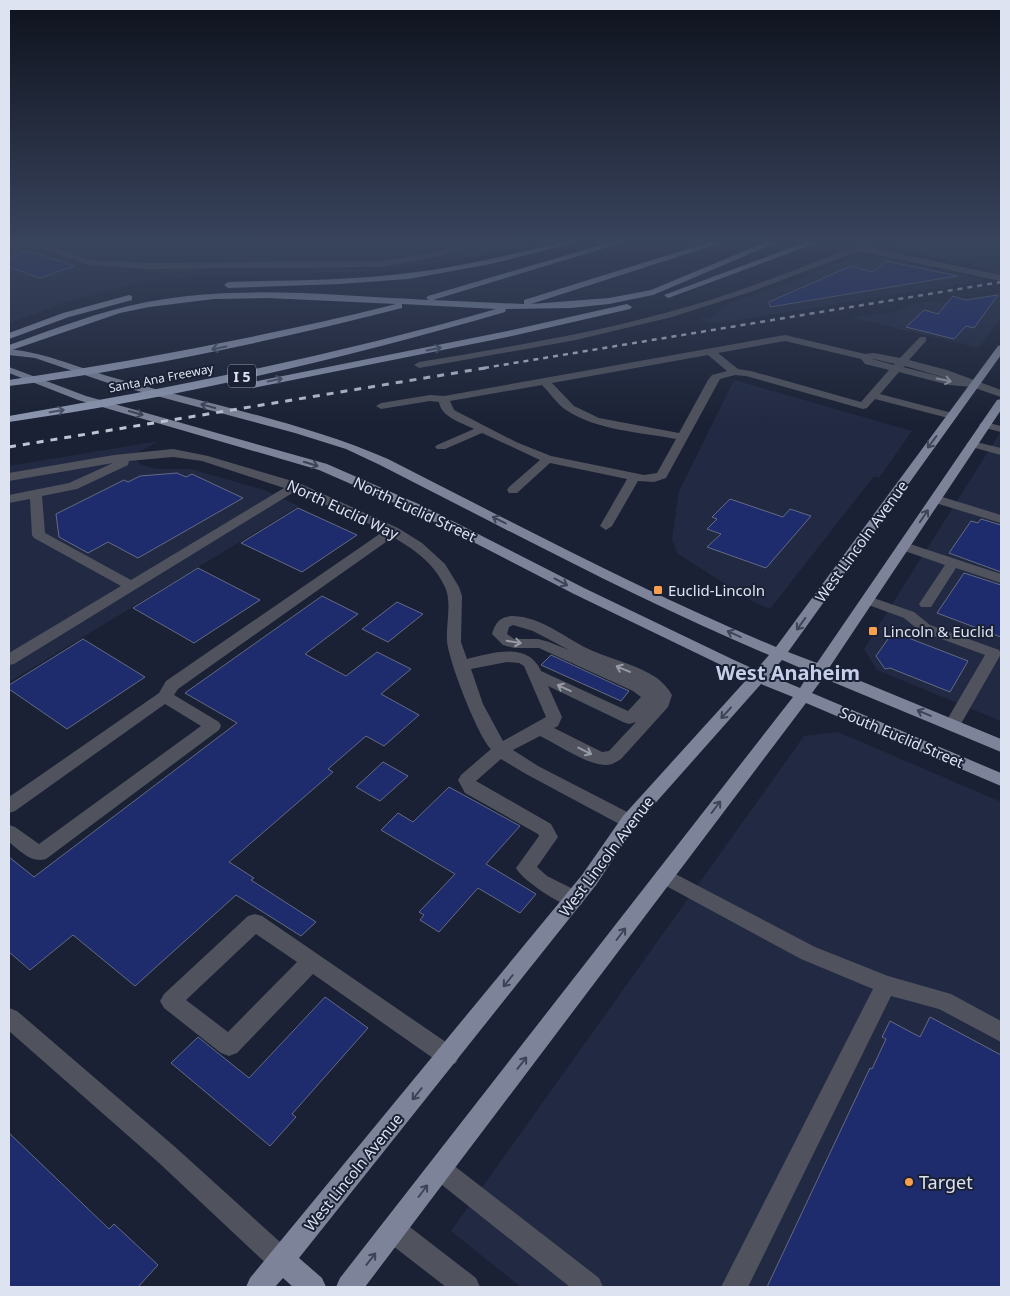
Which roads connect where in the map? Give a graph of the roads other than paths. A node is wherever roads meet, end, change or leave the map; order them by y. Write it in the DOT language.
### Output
graph roads {
  1 [pos="115,302"];
  2 [pos="161,302"];
  3 [pos="414,302"];
  4 [pos="423,302"];
  5 [pos="521,302"];
  6 [pos="595,302"];
  7 [pos="643,302"];
  8 [pos="710,302"];
  9 [pos="9,336"];
  10 [pos="923,339"];
  11 [pos="9,348"];
  12 [pos="1001,348"];
  13 [pos="709,351"];
  14 [pos="9,352"];
  15 [pos="419,365"];
  16 [pos="899,366"];
  17 [pos="9,370"];
  18 [pos="734,372"];
  19 [pos="544,380"];
  20 [pos="9,383"];
  21 [pos="970,383"];
  22 [pos="242,387"];
  23 [pos="223,390"];
  24 [pos="1001,394"];
  25 [pos="872,395"];
  26 [pos="140,397"];
  27 [pos="444,399"];
  28 [pos="1001,402"];
  29 [pos="381,406"];
  30 [pos="952,416"];
  31 [pos="9,419"];
  32 [pos="985,425"];
  33 [pos="482,429"];
  34 [pos="1001,430"];
  35 [pos="683,436"];
  36 [pos="972,444"];
  37 [pos="441,447"];
  38 [pos="1001,452"];
  39 [pos="135,457"];
  40 [pos="548,459"];
  41 [pos="9,477"];
  42 [pos="634,478"];
  43 [pos="295,486"];
  44 [pos="513,490"];
  45 [pos="36,494"];
  46 [pos="9,499"];
  47 [pos="936,499"];
  48 [pos="1001,519"];
  49 [pos="606,526"];
  50 [pos="393,531"];
  51 [pos="904,546"];
  52 [pos="953,563"];
  53 [pos="1001,579"];
  54 [pos="132,586"];
  55 [pos="868,600"];
  56 [pos="926,604"];
  57 [pos="779,654"];
  58 [pos="9,660"];
  59 [pos="461,666"];
  60 [pos="820,670"];
  61 [pos="535,674"];
  62 [pos="758,677"];
  63 [pos="802,694"];
  64 [pos="165,697"];
  65 [pos="952,725"];
  66 [pos="541,729"];
  67 [pos="1001,746"];
  68 [pos="501,749"];
  69 [pos="1001,780"];
  70 [pos="9,806"];
  71 [pos="630,821"];
  72 [pos="9,832"];
  73 [pos="664,876"];
  74 [pos="574,899"];
  75 [pos="312,962"];
  76 [pos="886,985"];
  77 [pos="9,1018"];
  78 [pos="1001,1032"];
  79 [pos="448,1056"];
  80 [pos="440,1169"];
  81 [pos="393,1230"];
  82 [pos="281,1260"];
  83 [pos="259,1287"];
  84 [pos="313,1287"];
  85 [pos="349,1287"];
  86 [pos="467,1287"];
  87 [pos="590,1287"];
  88 [pos="734,1287"];
  1 -- 9 [label="highway"];
  2 -- 11 [label="highway"];
  3 -- 20 [label="highway, Santa Ana Freeway / I 5, one-way"];
  4 -- 6 [label="highway"];
  5 -- 26 [label="highway, Santa Ana Freeway / I 5"];
  22 -- 7 [label="highway, one-way"];
  8 -- 15 [label="street"];
  10 -- 16 [label="street"];
  12 -- 21 [label="main road, West Lincoln Avenue"];
  13 -- 16 [label="street"];
  13 -- 18 [label="street"];
  13 -- 19 [label="street"];
  57 -- 14 [label="main road, North Euclid Street, one-way"];
  16 -- 21 [label="street"];
  16 -- 25 [label="street"];
  17 -- 62 [label="main road, North Euclid Street, one-way"];
  18 -- 25 [label="street"];
  18 -- 35 [label="street"];
  19 -- 27 [label="street"];
  19 -- 35 [label="street"];
  21 -- 24 [label="street"];
  21 -- 30 [label="main road, West Lincoln Avenue"];
  23 -- 26 [label="highway"];
  25 -- 30 [label="street"];
  31 -- 26 [label="highway, Santa Ana Freeway / I 5, one-way"];
  27 -- 29 [label="street"];
  27 -- 33 [label="street"];
  28 -- 32 [label="main road"];
  30 -- 57 [label="main road, West Lincoln Avenue, one-way"];
  32 -- 34 [label="street"];
  32 -- 36 [label="main road"];
  33 -- 37 [label="street"];
  33 -- 40 [label="street"];
  35 -- 42 [label="street"];
  36 -- 38 [label="street"];
  36 -- 47 [label="main road"];
  39 -- 41 [label="street, North Euclid Way"];
  39 -- 43 [label="street, North Euclid Way"];
  39 -- 45 [label="street"];
  40 -- 42 [label="street"];
  40 -- 44 [label="street"];
  42 -- 49 [label="street"];
  43 -- 50 [label="street, North Euclid Way"];
  43 -- 54 [label="street"];
  45 -- 46 [label="street"];
  45 -- 54 [label="street"];
  47 -- 48 [label="street"];
  51 -- 47 [label="main road, one-way"];
  50 -- 59 [label="street, North Euclid Way"];
  50 -- 64 [label="street"];
  51 -- 52 [label="street"];
  51 -- 55 [label="main road"];
  52 -- 53 [label="street"];
  52 -- 56 [label="street"];
  54 -- 58 [label="street"];
  55 -- 60 [label="main road"];
  55 -- 65 [label="street"];
  57 -- 60 [label="main road, South Euclid Street"];
  57 -- 62 [label="main road, West Lincoln Avenue"];
  59 -- 61 [label="street"];
  59 -- 68 [label="street, North Euclid Way"];
  60 -- 63 [label="main road"];
  65 -- 60 [label="main road, South Euclid Street, one-way"];
  61 -- 66 [label="street"];
  66 -- 61 [label="street, one-way"];
  62 -- 63 [label="main road, North Euclid Street"];
  62 -- 71 [label="main road, West Lincoln Avenue, one-way"];
  63 -- 69 [label="main road, South Euclid Street"];
  73 -- 63 [label="main road, one-way"];
  64 -- 70 [label="street"];
  64 -- 72 [label="street"];
  65 -- 67 [label="main road, South Euclid Street"];
  66 -- 68 [label="street"];
  68 -- 71 [label="street, North Euclid Way"];
  68 -- 74 [label="street"];
  71 -- 74 [label="main road, West Lincoln Avenue"];
  73 -- 76 [label="street"];
  80 -- 73 [label="main road, one-way"];
  74 -- 79 [label="main road, West Lincoln Avenue, one-way"];
  75 -- 75 [label="street"];
  75 -- 79 [label="street"];
  76 -- 78 [label="street"];
  76 -- 88 [label="street"];
  77 -- 82 [label="street"];
  79 -- 82 [label="main road, West Lincoln Avenue, one-way"];
  81 -- 80 [label="main road, one-way"];
  80 -- 87 [label="street"];
  85 -- 81 [label="main road, one-way"];
  81 -- 86 [label="street"];
  82 -- 83 [label="main road, West Lincoln Avenue"];
  82 -- 84 [label="main road"];
}
